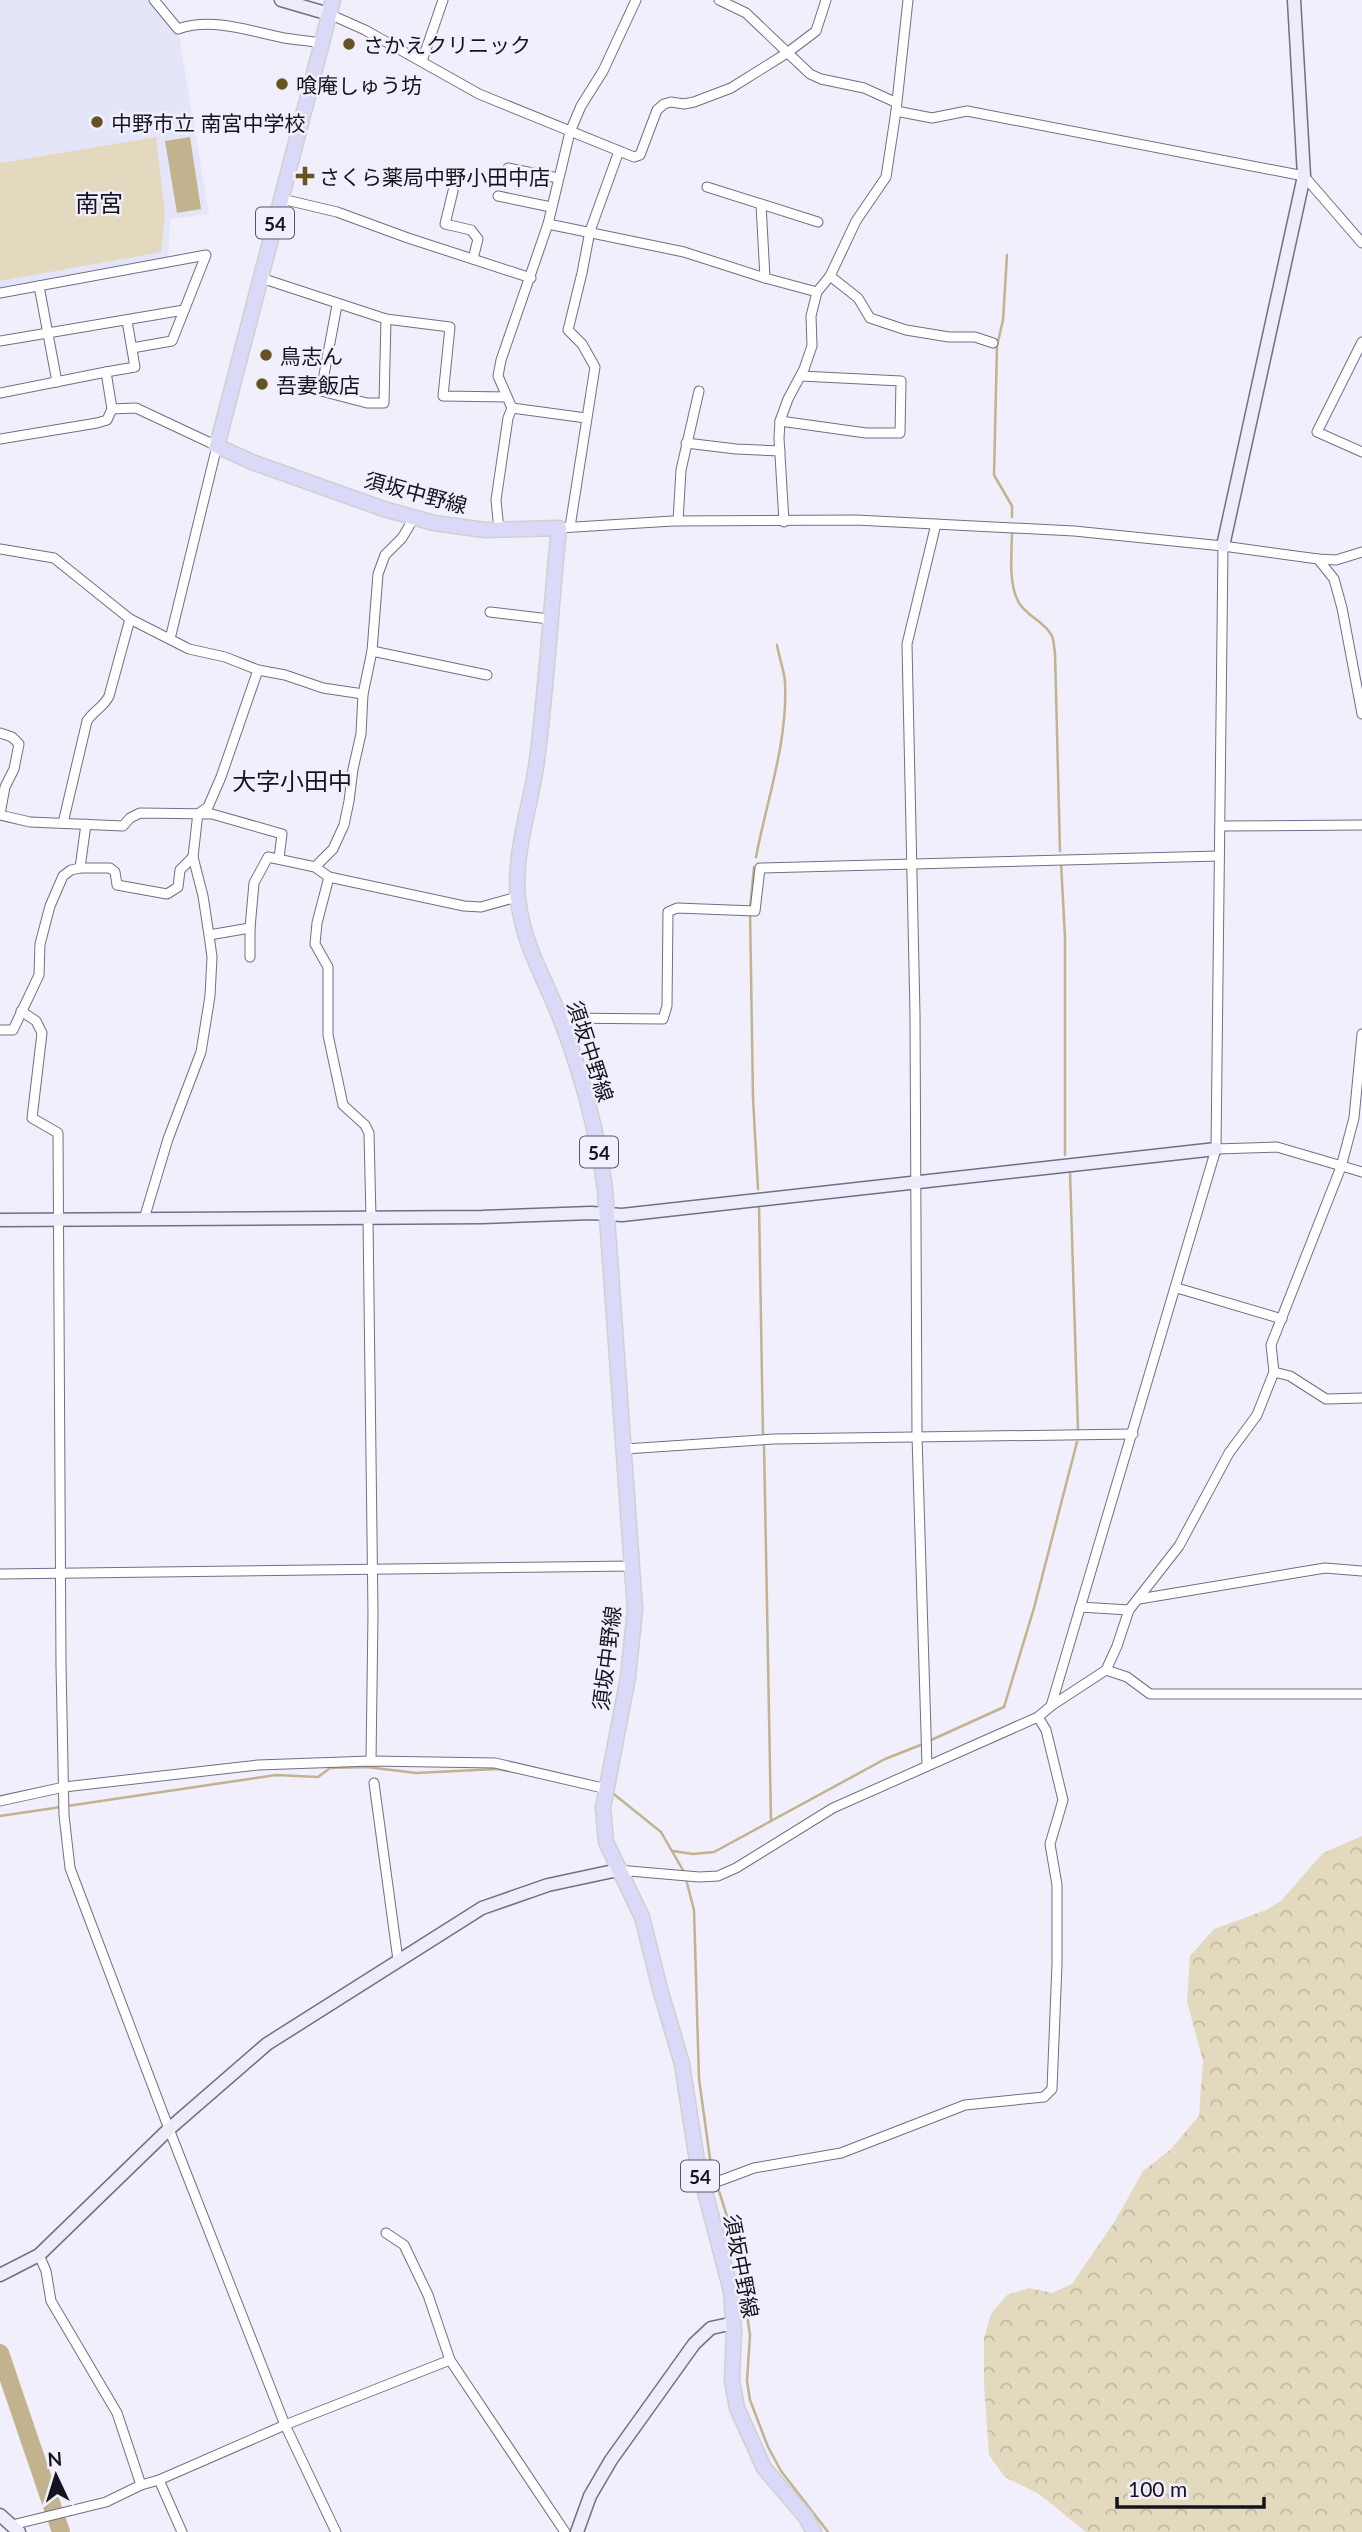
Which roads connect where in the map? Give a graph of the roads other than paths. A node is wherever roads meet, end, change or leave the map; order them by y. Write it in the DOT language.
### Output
graph roads {
  1 [pos="154,0"];
  2 [pos="281,0"];
  3 [pos="443,0"];
  4 [pos="636,0"];
  5 [pos="719,0"];
  6 [pos="826,0"];
  7 [pos="908,0"];
  8 [pos="1294,0"];
  9 [pos="331,7"];
  10 [pos="322,43"];
  11 [pos="788,53"];
  12 [pos="422,61"];
  13 [pos="896,107"];
  14 [pos="570,132"];
  15 [pos="619,151"];
  16 [pos="509,169"];
  17 [pos="1304,176"];
  18 [pos="558,178"];
  19 [pos="707,187"];
  20 [pos="453,191"];
  21 [pos="498,196"];
  22 [pos="282,199"];
  23 [pos="761,204"];
  24 [pos="551,207"];
  25 [pos="818,222"];
  26 [pos="548,223"];
  27 [pos="590,231"];
  28 [pos="1362,243"];
  29 [pos="473,259"];
  30 [pos="830,276"];
  31 [pos="261,278"];
  32 [pos="531,278"];
  33 [pos="765,278"];
  34 [pos="39,286"];
  35 [pos="817,292"];
  36 [pos="0,293"];
  37 [pos="337,305"];
  38 [pos="184,310"];
  39 [pos="386,319"];
  40 [pos="127,321"];
  41 [pos="47,333"];
  42 [pos="0,341"];
  43 [pos="1362,342"];
  44 [pos="993,343"];
  45 [pos="132,348"];
  46 [pos="106,372"];
  47 [pos="801,376"];
  48 [pos="57,382"];
  49 [pos="699,391"];
  50 [pos="0,393"];
  51 [pos="506,397"];
  52 [pos="512,408"];
  53 [pos="112,409"];
  54 [pos="586,418"];
  55 [pos="780,421"];
  56 [pos="0,439"];
  57 [pos="686,443"];
  58 [pos="218,446"];
  59 [pos="780,451"];
  60 [pos="1362,452"];
  61 [pos="414,518"];
  62 [pos="678,522"];
  63 [pos="783,522"];
  64 [pos="936,524"];
  65 [pos="565,527"];
  66 [pos="499,530"];
  67 [pos="1223,546"];
  68 [pos="0,549"];
  69 [pos="1362,552"];
  70 [pos="1318,559"];
  71 [pos="490,612"];
  72 [pos="131,619"];
  73 [pos="549,619"];
  74 [pos="170,639"];
  75 [pos="372,651"];
  76 [pos="258,670"];
  77 [pos="487,675"];
  78 [pos="363,694"];
  79 [pos="1362,714"];
  80 [pos="0,733"];
  81 [pos="198,814"];
  82 [pos="0,815"];
  83 [pos="63,823"];
  84 [pos="86,824"];
  85 [pos="1362,825"];
  86 [pos="1220,826"];
  87 [pos="1219,856"];
  88 [pos="193,857"];
  89 [pos="279,858"];
  90 [pos="910,862"];
  91 [pos="315,867"];
  92 [pos="80,868"];
  93 [pos="329,877"];
  94 [pos="517,897"];
  95 [pos="250,928"];
  96 [pos="209,935"];
  97 [pos="250,957"];
  98 [pos="21,1011"];
  99 [pos="560,1018"];
  100 [pos="0,1030"];
  101 [pos="1362,1034"];
  102 [pos="1216,1149"];
  103 [pos="1341,1167"];
  104 [pos="1362,1172"];
  105 [pos="916,1184"];
  106 [pos="607,1214"];
  107 [pos="370,1218"];
  108 [pos="144,1219"];
  109 [pos="0,1220"];
  110 [pos="59,1220"];
  111 [pos="1177,1288"];
  112 [pos="1282,1319"];
  113 [pos="1274,1371"];
  114 [pos="1362,1398"];
  115 [pos="1133,1434"];
  116 [pos="917,1436"];
  117 [pos="625,1449"];
  118 [pos="633,1566"];
  119 [pos="372,1570"];
  120 [pos="1362,1571"];
  121 [pos="60,1572"];
  122 [pos="0,1574"];
  123 [pos="1139,1599"];
  124 [pos="1080,1607"];
  125 [pos="1129,1610"];
  126 [pos="1106,1670"];
  127 [pos="1362,1694"];
  128 [pos="1051,1706"];
  129 [pos="1038,1717"];
  130 [pos="371,1761"];
  131 [pos="927,1765"];
  132 [pos="374,1783"];
  133 [pos="64,1788"];
  134 [pos="607,1789"];
  135 [pos="0,1801"];
  136 [pos="618,1870"];
  137 [pos="398,1959"];
  138 [pos="169,2129"];
  139 [pos="707,2185"];
  140 [pos="386,2233"];
  141 [pos="39,2255"];
  142 [pos="0,2275"];
  143 [pos="734,2323"];
  144 [pos="450,2360"];
  145 [pos="285,2425"];
  146 [pos="159,2480"];
  147 [pos="141,2485"];
  148 [pos="0,2515"];
  149 [pos="15,2528"];
  150 [pos="181,2532"];
  151 [pos="336,2532"];
  152 [pos="565,2532"];
  153 [pos="577,2532"];
  154 [pos="814,2532"];
  1 -- 10 [label="street"];
  2 -- 9 [label="street"];
  3 -- 12 [label="street"];
  4 -- 14 [label="street"];
  5 -- 11 [label="street"];
  6 -- 11 [label="street"];
  7 -- 13 [label="street"];
  8 -- 17 [label="street"];
  9 -- 10 [label="main road, 54"];
  9 -- 12 [label="street"];
  10 -- 22 [label="main road, 54"];
  11 -- 13 [label="street"];
  11 -- 15 [label="street"];
  12 -- 14 [label="street"];
  13 -- 17 [label="street"];
  13 -- 30 [label="street"];
  14 -- 15 [label="street"];
  14 -- 18 [label="street"];
  15 -- 27 [label="street"];
  16 -- 18 [label="street"];
  17 -- 28 [label="street"];
  17 -- 67 [label="street"];
  18 -- 24 [label="street"];
  19 -- 23 [label="street"];
  20 -- 29 [label="street"];
  21 -- 24 [label="street"];
  22 -- 29 [label="street"];
  22 -- 31 [label="main road, 54"];
  23 -- 25 [label="street"];
  23 -- 33 [label="street"];
  24 -- 26 [label="street"];
  26 -- 27 [label="street"];
  26 -- 32 [label="street"];
  27 -- 33 [label="street"];
  27 -- 54 [label="street"];
  29 -- 32 [label="street"];
  30 -- 35 [label="street"];
  30 -- 44 [label="street"];
  31 -- 37 [label="street"];
  31 -- 58 [label="main road, 54"];
  32 -- 51 [label="street"];
  33 -- 35 [label="street"];
  34 -- 36 [label="street"];
  34 -- 38 [label="street"];
  34 -- 41 [label="street"];
  35 -- 47 [label="street"];
  37 -- 39 [label="street"];
  37 -- 39 [label="street"];
  38 -- 40 [label="street"];
  38 -- 45 [label="street"];
  39 -- 51 [label="street"];
  40 -- 41 [label="street"];
  40 -- 45 [label="street"];
  41 -- 42 [label="street"];
  41 -- 48 [label="street"];
  43 -- 60 [label="street"];
  45 -- 46 [label="street"];
  46 -- 48 [label="street"];
  46 -- 53 [label="street"];
  47 -- 55 [label="street"];
  47 -- 55 [label="street"];
  48 -- 50 [label="street"];
  49 -- 57 [label="street"];
  51 -- 52 [label="street"];
  52 -- 54 [label="street"];
  52 -- 66 [label="street"];
  53 -- 56 [label="street"];
  53 -- 58 [label="street"];
  54 -- 65 [label="street"];
  55 -- 59 [label="street"];
  57 -- 59 [label="street"];
  57 -- 62 [label="street"];
  58 -- 61 [label="main road, 須坂中野線"];
  58 -- 74 [label="street"];
  59 -- 63 [label="street"];
  61 -- 66 [label="main road, 須坂中野線"];
  61 -- 75 [label="street"];
  62 -- 63 [label="street"];
  62 -- 65 [label="street"];
  63 -- 64 [label="street"];
  64 -- 67 [label="street"];
  64 -- 90 [label="street"];
  65 -- 66 [label="main road, 須坂中野線"];
  65 -- 73 [label="main road, 須坂中野線 / 54"];
  67 -- 70 [label="street"];
  67 -- 86 [label="street"];
  68 -- 72 [label="street"];
  69 -- 70 [label="street"];
  70 -- 79 [label="street"];
  71 -- 73 [label="street"];
  72 -- 74 [label="street"];
  72 -- 83 [label="street"];
  73 -- 94 [label="main road, 須坂中野線 / 54"];
  74 -- 76 [label="street"];
  75 -- 77 [label="street"];
  75 -- 78 [label="street"];
  76 -- 78 [label="street"];
  76 -- 81 [label="street"];
  78 -- 91 [label="street"];
  80 -- 82 [label="street"];
  81 -- 84 [label="street"];
  81 -- 88 [label="street"];
  81 -- 89 [label="street"];
  82 -- 83 [label="street"];
  83 -- 84 [label="street"];
  84 -- 92 [label="street"];
  85 -- 86 [label="street"];
  86 -- 87 [label="street"];
  87 -- 90 [label="street"];
  87 -- 102 [label="street"];
  88 -- 92 [label="street"];
  88 -- 96 [label="street"];
  89 -- 91 [label="street"];
  89 -- 95 [label="street"];
  90 -- 99 [label="street"];
  90 -- 105 [label="street"];
  91 -- 93 [label="street"];
  92 -- 98 [label="street"];
  93 -- 94 [label="street"];
  93 -- 107 [label="street"];
  94 -- 99 [label="main road, 須坂中野線 / 54"];
  95 -- 96 [label="street"];
  95 -- 97 [label="street"];
  96 -- 108 [label="street"];
  98 -- 100 [label="street"];
  98 -- 110 [label="street"];
  99 -- 106 [label="main road, 須坂中野線 / 54"];
  101 -- 103 [label="street"];
  102 -- 103 [label="street"];
  102 -- 105 [label="street"];
  102 -- 111 [label="street"];
  103 -- 104 [label="street"];
  103 -- 112 [label="street"];
  105 -- 106 [label="street"];
  105 -- 116 [label="street"];
  106 -- 107 [label="street"];
  106 -- 117 [label="main road, 須坂中野線 / 54"];
  107 -- 108 [label="street"];
  107 -- 119 [label="street"];
  108 -- 110 [label="street"];
  109 -- 110 [label="street"];
  110 -- 121 [label="street"];
  111 -- 112 [label="street"];
  111 -- 115 [label="street"];
  112 -- 113 [label="street"];
  113 -- 114 [label="street"];
  113 -- 123 [label="street"];
  115 -- 116 [label="street"];
  115 -- 124 [label="street"];
  116 -- 117 [label="street"];
  116 -- 131 [label="street"];
  117 -- 118 [label="main road, 須坂中野線 / 54"];
  118 -- 119 [label="street"];
  118 -- 134 [label="main road, 須坂中野線 / 54"];
  119 -- 121 [label="street"];
  119 -- 130 [label="street"];
  120 -- 123 [label="street"];
  121 -- 122 [label="street"];
  121 -- 133 [label="street"];
  123 -- 125 [label="street"];
  124 -- 125 [label="street"];
  124 -- 128 [label="street"];
  125 -- 126 [label="street"];
  126 -- 127 [label="street"];
  126 -- 128 [label="street"];
  128 -- 129 [label="street"];
  129 -- 131 [label="street"];
  129 -- 139 [label="street"];
  130 -- 133 [label="street"];
  130 -- 134 [label="street"];
  131 -- 136 [label="street"];
  132 -- 137 [label="street"];
  133 -- 135 [label="street"];
  133 -- 138 [label="street"];
  134 -- 136 [label="main road, 須坂中野線 / 54"];
  136 -- 137 [label="street"];
  136 -- 139 [label="main road, 須坂中野線 / 54"];
  137 -- 138 [label="street"];
  138 -- 141 [label="street"];
  138 -- 145 [label="street"];
  139 -- 143 [label="main road, 須坂中野線 / 54"];
  140 -- 144 [label="street"];
  141 -- 142 [label="street"];
  141 -- 147 [label="street"];
  143 -- 153 [label="street"];
  143 -- 154 [label="main road, 須坂中野線 / 54"];
  144 -- 145 [label="street"];
  144 -- 152 [label="street"];
  145 -- 146 [label="street"];
  145 -- 151 [label="street"];
  146 -- 147 [label="street"];
  146 -- 150 [label="street"];
  147 -- 149 [label="street"];
  148 -- 149 [label="street"];
}
